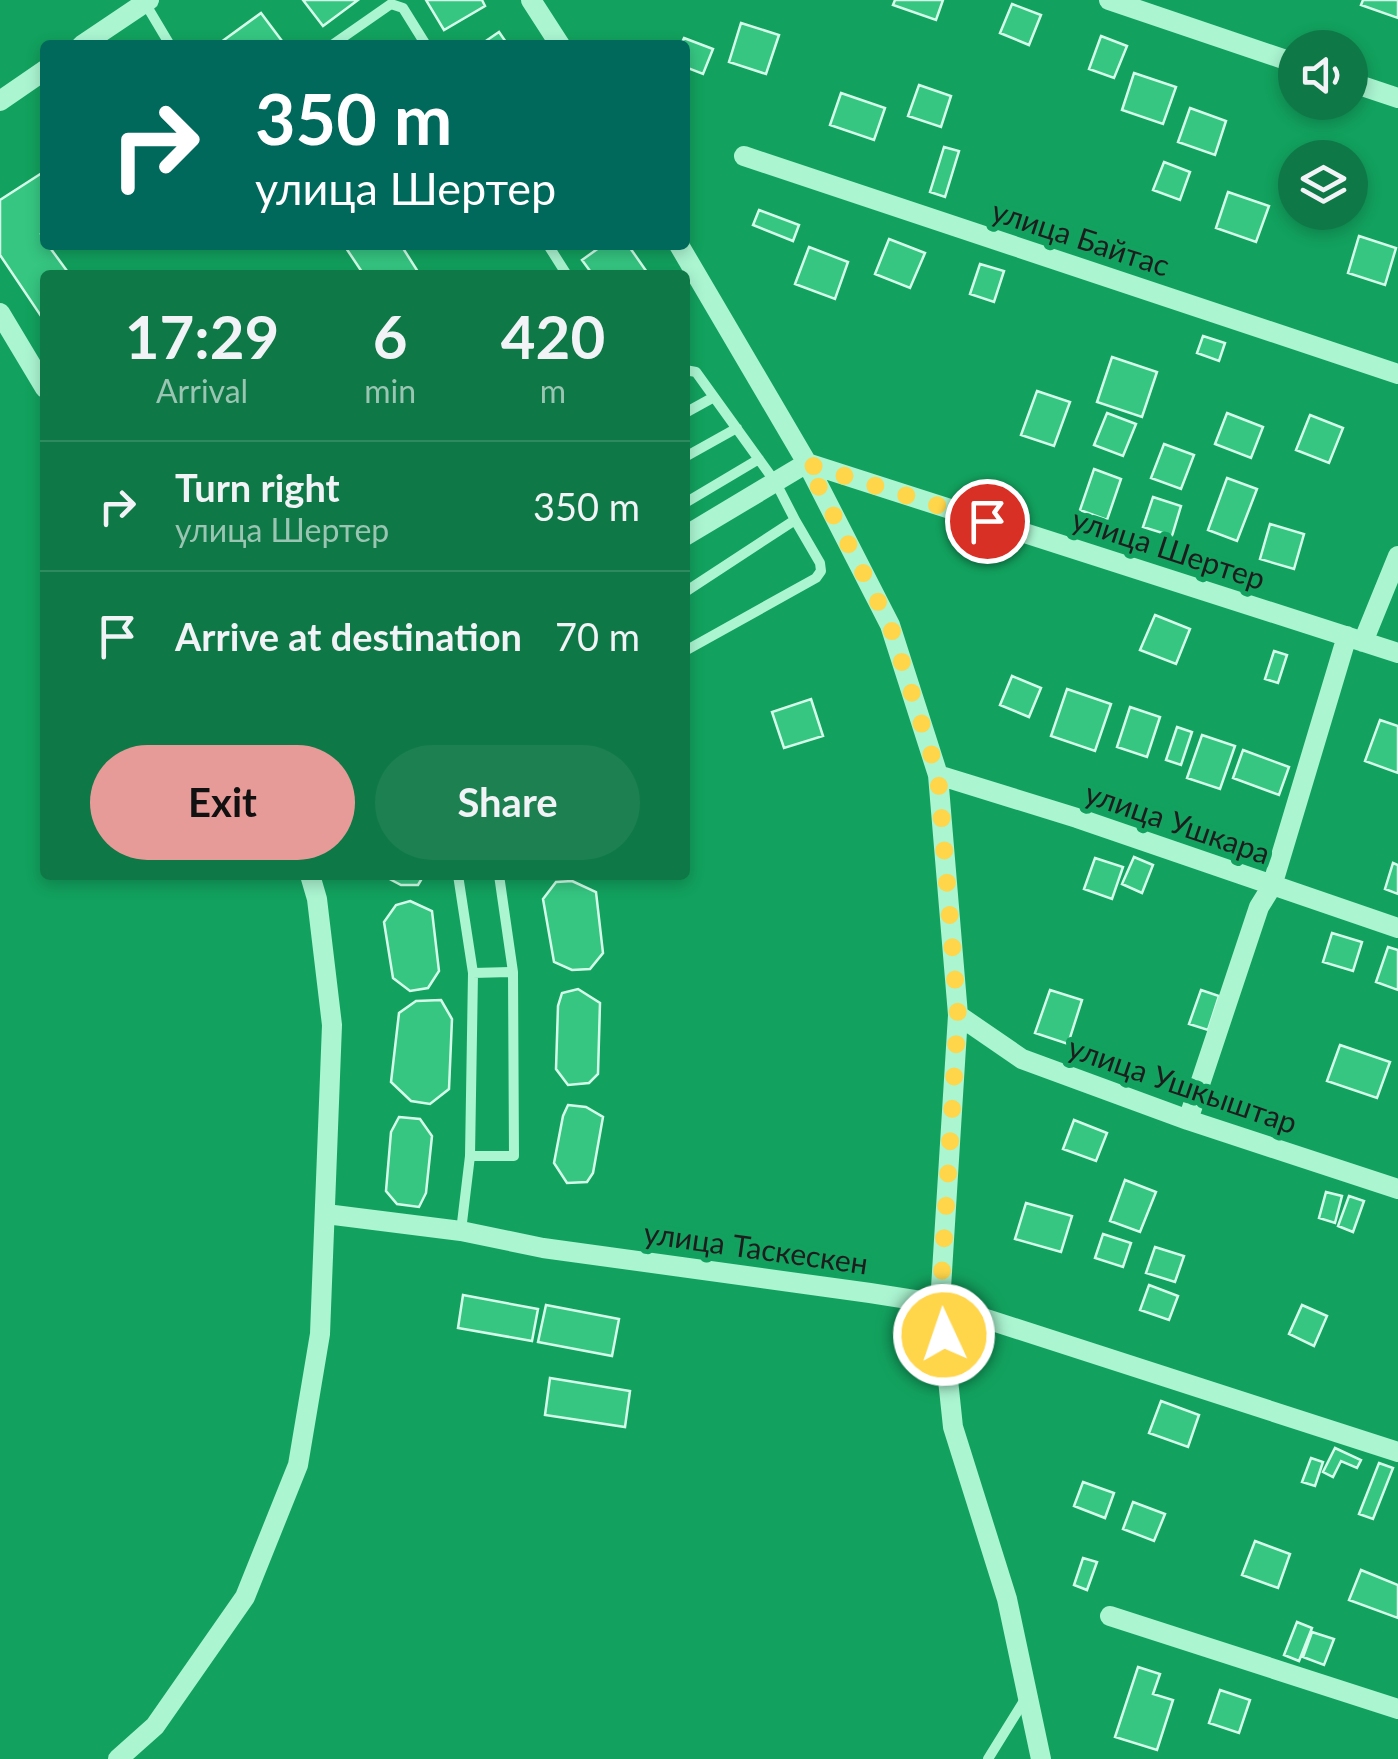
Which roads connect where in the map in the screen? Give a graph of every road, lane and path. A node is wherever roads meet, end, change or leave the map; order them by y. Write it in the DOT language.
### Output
graph roads {
  1 [pos="531,0"];
  2 [pos="1109,0"];
  3 [pos="147,1"];
  4 [pos="89,40"];
  5 [pos="167,40"];
  6 [pos="339,40"];
  7 [pos="423,40"];
  8 [pos="557,40"];
  9 [pos="1278,57"];
  10 [pos="40,73"];
  11 [pos="1368,88"];
  12 [pos="1398,98"];
  13 [pos="0,100"];
  14 [pos="744,156"];
  15 [pos="682,250"];
  16 [pos="0,313"];
  17 [pos="690,371"];
  18 [pos="1398,374"];
  19 [pos="40,380"];
  20 [pos="714,397"];
  21 [pos="690,409"];
  22 [pos="737,428"];
  23 [pos="690,454"];
  24 [pos="759,458"];
  25 [pos="807,464"];
  26 [pos="776,482"];
  27 [pos="690,501"];
  28 [pos="795,520"];
  29 [pos="690,533"];
  30 [pos="1398,556"];
  31 [pos="690,589"];
  32 [pos="1355,639"];
  33 [pos="690,648"];
  34 [pos="1398,654"];
  35 [pos="938,775"];
  36 [pos="311,880"];
  37 [pos="459,880"];
  38 [pos="500,880"];
  39 [pos="1272,886"];
  40 [pos="1398,928"];
  41 [pos="473,972"];
  42 [pos="513,972"];
  43 [pos="958,1015"];
  44 [pos="1188,1120"];
  45 [pos="470,1156"];
  46 [pos="1398,1189"];
  47 [pos="326,1214"];
  48 [pos="461,1231"];
  49 [pos="940,1304"];
  50 [pos="1398,1452"];
  51 [pos="1110,1616"];
  52 [pos="1027,1695"];
  53 [pos="1398,1709"];
  54 [pos="118,1759"];
  55 [pos="988,1759"];
  56 [pos="1041,1759"];
  1 -- 8 [label="street"];
  2 -- 9 [label="street"];
  3 -- 4 [label="street"];
  3 -- 5 [label="lane"];
  6 -- 7 [label="lane"];
  10 -- 13 [label="street"];
  11 -- 12 [label="street"];
  14 -- 18 [label="street, улица Байтас"];
  15 -- 25 [label="street"];
  16 -- 19 [label="street"];
  17 -- 20 [label="lane"];
  20 -- 21 [label="lane"];
  20 -- 22 [label="lane"];
  22 -- 23 [label="lane"];
  22 -- 24 [label="lane"];
  24 -- 26 [label="lane"];
  24 -- 27 [label="lane"];
  25 -- 26 [label="street"];
  25 -- 32 [label="street, улица Шертер"];
  25 -- 35 [label="street"];
  26 -- 28 [label="lane"];
  26 -- 29 [label="street"];
  28 -- 31 [label="lane"];
  28 -- 33 [label="lane"];
  30 -- 32 [label="street"];
  32 -- 34 [label="street, улица Шертер"];
  32 -- 39 [label="street"];
  35 -- 39 [label="street, улица Ушкара"];
  35 -- 43 [label="street"];
  36 -- 47 [label="street"];
  37 -- 41 [label="lane"];
  38 -- 42 [label="lane"];
  39 -- 40 [label="street, улица Ушкара"];
  39 -- 44 [label="street"];
  41 -- 42 [label="lane"];
  41 -- 45 [label="lane"];
  42 -- 45 [label="lane"];
  43 -- 44 [label="street, улица Ушкыштар"];
  43 -- 49 [label="street"];
  44 -- 46 [label="street, улица Ушкыштар"];
  45 -- 48 [label="lane"];
  47 -- 48 [label="street, улица Таскескен"];
  47 -- 54 [label="street"];
  48 -- 49 [label="street, улица Таскескен"];
  49 -- 50 [label="street, улица Таскескен"];
  49 -- 52 [label="street"];
  51 -- 53 [label="street"];
  52 -- 55 [label="lane"];
  52 -- 56 [label="street"];
}
